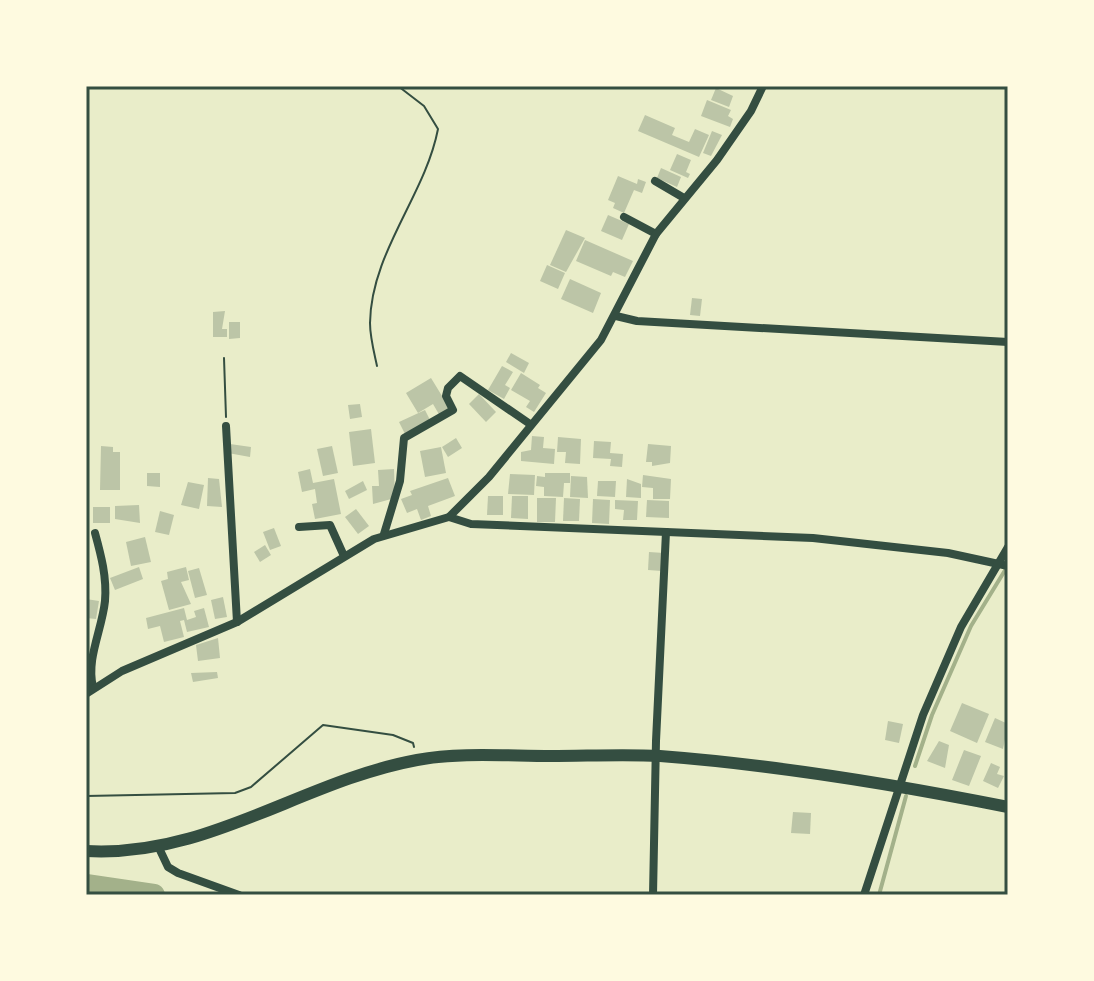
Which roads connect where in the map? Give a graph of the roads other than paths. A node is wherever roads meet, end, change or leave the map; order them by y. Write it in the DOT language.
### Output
graph roads {
  1 [pos="763,86"];
  2 [pos="655,181"];
  3 [pos="684,198"];
  4 [pos="624,217"];
  5 [pos="656,234"];
  6 [pos="616,316"];
  7 [pos="1008,342"];
  8 [pos="530,424"];
  9 [pos="226,426"];
  10 [pos="449,517"];
  11 [pos="299,527"];
  12 [pos="666,532"];
  13 [pos="95,533"];
  14 [pos="384,534"];
  15 [pos="1008,547"];
  16 [pos="344,556"];
  17 [pos="1004,564"];
  18 [pos="237,622"];
  19 [pos="93,687"];
  20 [pos="86,694"];
  21 [pos="657,756"];
  22 [pos="899,787"];
  23 [pos="1008,807"];
  24 [pos="159,848"];
  25 [pos="86,851"];
  26 [pos="239,895"];
  27 [pos="653,895"];
  28 [pos="864,895"];
  1 -- 3 [label="street"];
  2 -- 3 [label="street"];
  3 -- 5 [label="street"];
  4 -- 5 [label="street"];
  5 -- 6 [label="street"];
  6 -- 7 [label="street"];
  6 -- 8 [label="street"];
  8 -- 10 [label="street"];
  8 -- 14 [label="street"];
  9 -- 18 [label="street"];
  10 -- 12 [label="street"];
  10 -- 14 [label="street"];
  11 -- 16 [label="street"];
  12 -- 17 [label="street"];
  12 -- 21 [label="street"];
  13 -- 19 [label="street"];
  14 -- 16 [label="street"];
  15 -- 17 [label="street"];
  16 -- 18 [label="street"];
  17 -- 22 [label="street"];
  18 -- 19 [label="street"];
  19 -- 20 [label="street"];
  21 -- 22 [label="main road"];
  21 -- 24 [label="main road"];
  21 -- 27 [label="street"];
  22 -- 23 [label="main road"];
  22 -- 28 [label="street"];
  24 -- 25 [label="main road"];
  24 -- 26 [label="street"];
}
